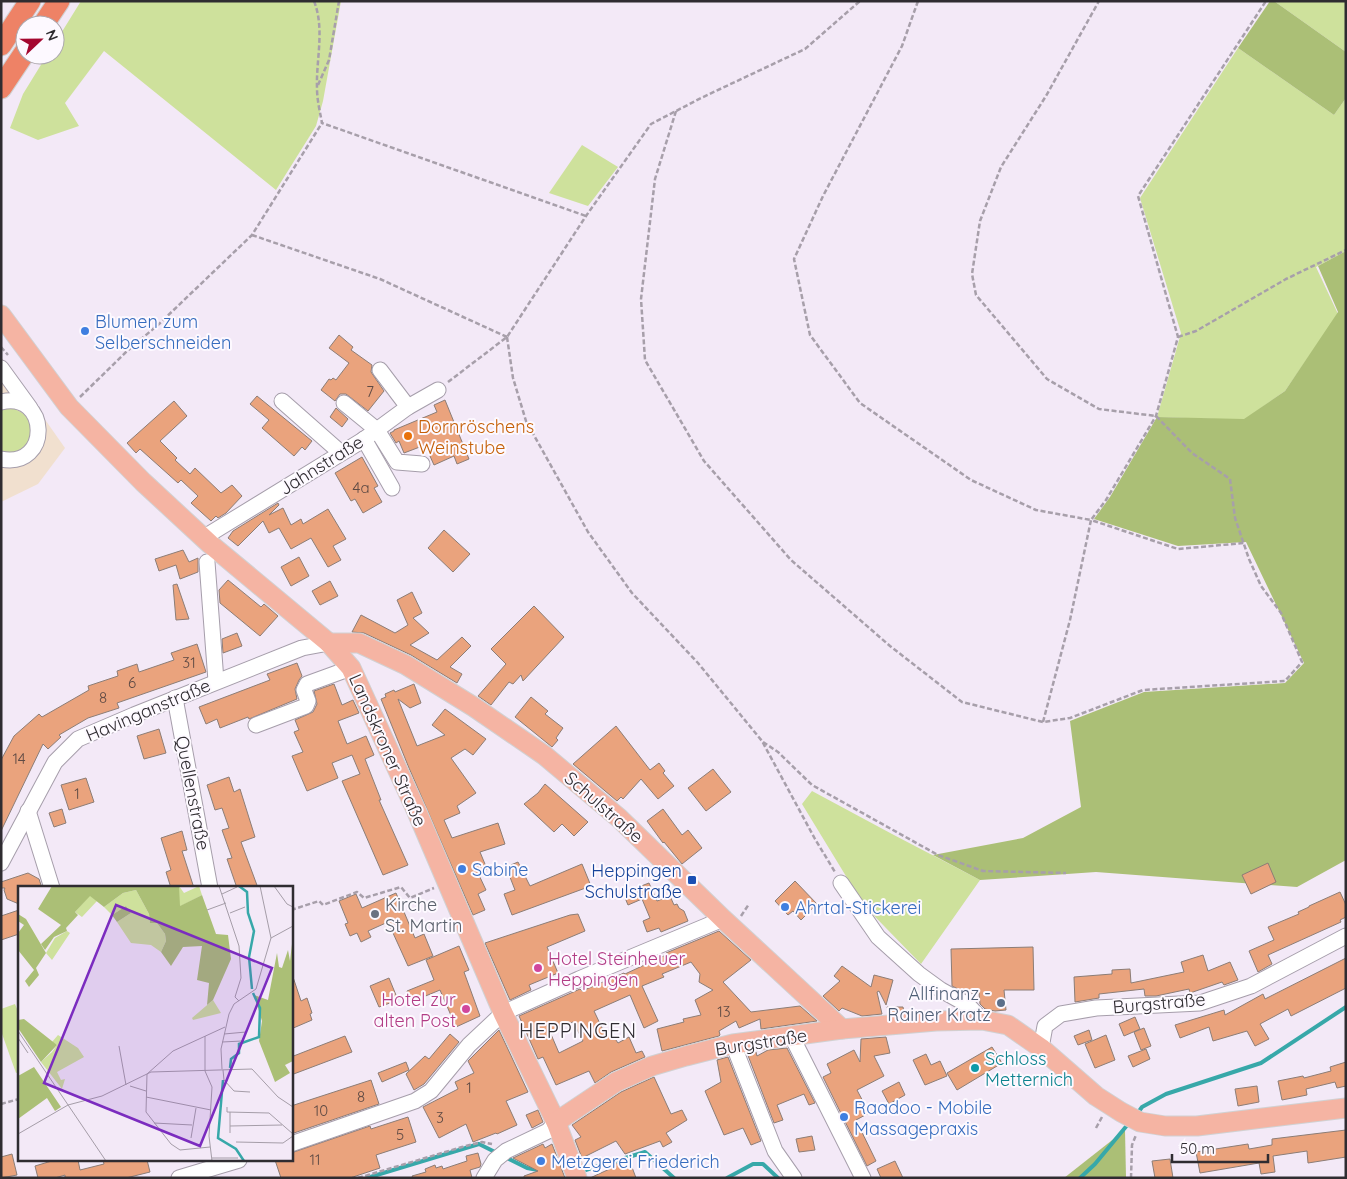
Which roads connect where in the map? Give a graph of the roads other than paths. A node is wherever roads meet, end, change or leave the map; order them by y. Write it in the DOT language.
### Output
graph roads {
  1 [pos="30,1"];
  2 [pos="59,1"];
  3 [pos="50,15"];
  4 [pos="1,45"];
  5 [pos="16,65"];
  6 [pos="1,88"];
  7 [pos="1,315"];
  8 [pos="1,368"];
  9 [pos="380,370"];
  10 [pos="438,390"];
  11 [pos="282,401"];
  12 [pos="1,402"];
  13 [pos="344,403"];
  14 [pos="408,407"];
  15 [pos="30,409"];
  16 [pos="377,430"];
  17 [pos="364,439"];
  18 [pos="341,453"];
  19 [pos="1,459"];
  20 [pos="422,464"];
  21 [pos="392,488"];
  22 [pos="204,538"];
  23 [pos="207,562"];
  24 [pos="329,643"];
  25 [pos="351,668"];
  26 [pos="216,681"];
  27 [pos="175,698"];
  28 [pos="256,725"];
  29 [pos="28,811"];
  30 [pos="1,864"];
  31 [pos="841,883"];
  32 [pos="51,886"];
  33 [pos="210,886"];
  34 [pos="731,919"];
  35 [pos="1346,936"];
  36 [pos="503,1013"];
  37 [pos="982,1020"];
  38 [pos="842,1029"];
  39 [pos="792,1037"];
  40 [pos="733,1044"];
  41 [pos="1041,1048"];
  42 [pos="1346,1108"];
  43 [pos="556,1122"];
  44 [pos="292,1144"];
  45 [pos="232,1162"];
  46 [pos="574,1172"];
  47 [pos="791,1177"];
  48 [pos="179,1178"];
  49 [pos="484,1178"];
  50 [pos="863,1178"];
  1 -- 4 [label="highway"];
  2 -- 3 [label="highway"];
  5 -- 6 [label="highway"];
  7 -- 22 [label="main road, Landskroner Straße"];
  8 -- 15 [label="street"];
  9 -- 14 [label="street"];
  10 -- 14 [label="street, Jahnstraße"];
  11 -- 18 [label="street"];
  12 -- 15 [label="street"];
  13 -- 16 [label="street"];
  14 -- 16 [label="street, Jahnstraße"];
  15 -- 19 [label="street"];
  16 -- 17 [label="street, Jahnstraße"];
  16 -- 20 [label="street"];
  17 -- 18 [label="street, Jahnstraße"];
  17 -- 21 [label="street"];
  18 -- 22 [label="street, Jahnstraße"];
  22 -- 24 [label="main road, Landskroner Straße"];
  23 -- 26 [label="street"];
  24 -- 25 [label="main road, Landskroner Straße"];
  24 -- 26 [label="street, Havinganstraße"];
  24 -- 34 [label="main road, Schulstraße"];
  25 -- 28 [label="street"];
  25 -- 36 [label="main road, Landskroner Straße"];
  26 -- 27 [label="street, Havinganstraße"];
  27 -- 29 [label="street, Havinganstraße"];
  27 -- 33 [label="street, Quellenstraße"];
  29 -- 30 [label="street, Havinganstraße"];
  29 -- 32 [label="street"];
  31 -- 37 [label="street"];
  34 -- 36 [label="street"];
  34 -- 38 [label="main road, Schulstraße"];
  35 -- 41 [label="street, Burgstraße"];
  36 -- 43 [label="main road, Landskroner Straße"];
  36 -- 44 [label="street"];
  37 -- 38 [label="main road, Burgstraße"];
  37 -- 41 [label="main road, Burgstraße"];
  38 -- 39 [label="main road, Burgstraße"];
  39 -- 40 [label="main road, Burgstraße"];
  39 -- 50 [label="street"];
  40 -- 43 [label="main road, Burgstraße"];
  40 -- 47 [label="street"];
  41 -- 42 [label="main road, Burgstraße"];
  43 -- 46 [label="main road, Landskroner Straße"];
  43 -- 49 [label="street"];
  45 -- 48 [label="street"];
}
